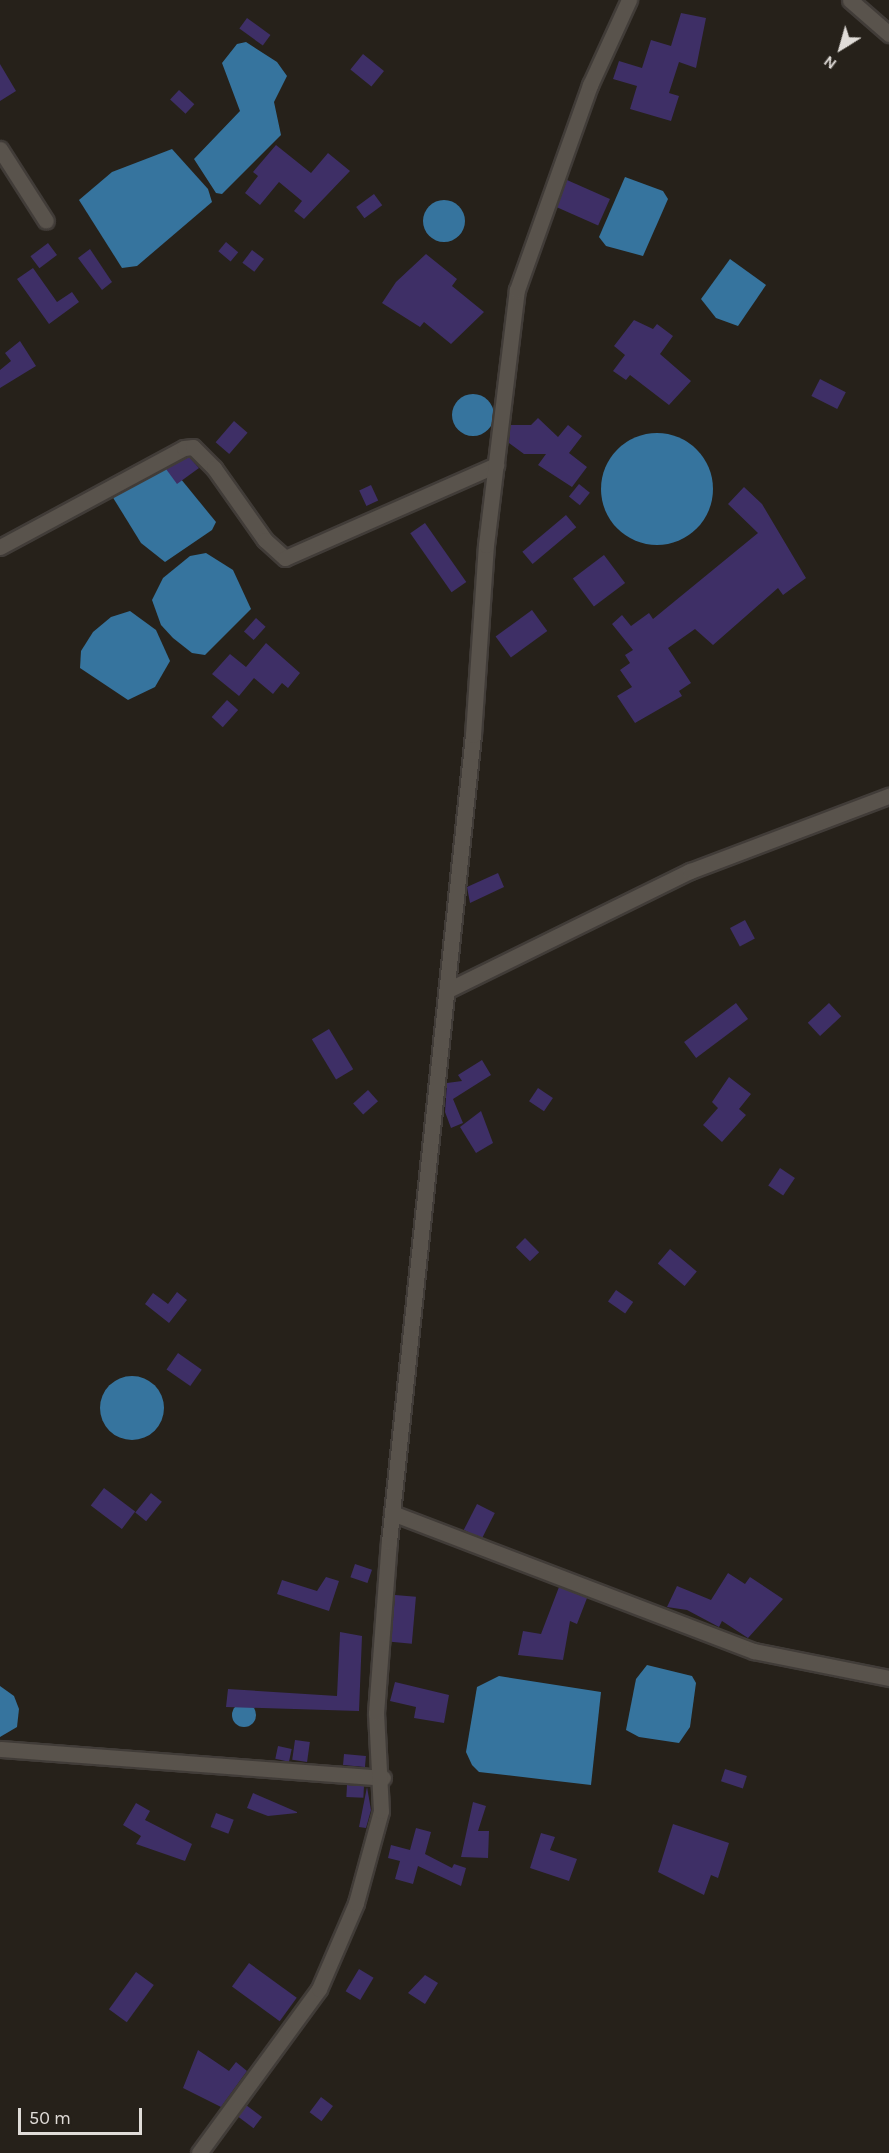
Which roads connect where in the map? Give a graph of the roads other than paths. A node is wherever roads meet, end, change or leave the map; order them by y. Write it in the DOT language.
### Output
graph roads {
  1 [pos="629,0"];
  2 [pos="849,0"];
  3 [pos="889,34"];
  4 [pos="0,149"];
  5 [pos="46,221"];
  6 [pos="496,465"];
  7 [pos="0,547"];
  8 [pos="889,796"];
  9 [pos="448,990"];
  10 [pos="393,1513"];
  11 [pos="889,1678"];
  12 [pos="0,1749"];
  13 [pos="383,1778"];
  14 [pos="199,2153"];
  1 -- 6 [label="street"];
  2 -- 3 [label="street"];
  4 -- 5 [label="street"];
  6 -- 7 [label="street"];
  6 -- 9 [label="street"];
  8 -- 9 [label="street"];
  9 -- 10 [label="street"];
  10 -- 11 [label="street"];
  10 -- 13 [label="street"];
  12 -- 13 [label="street"];
  13 -- 14 [label="street"];
}
